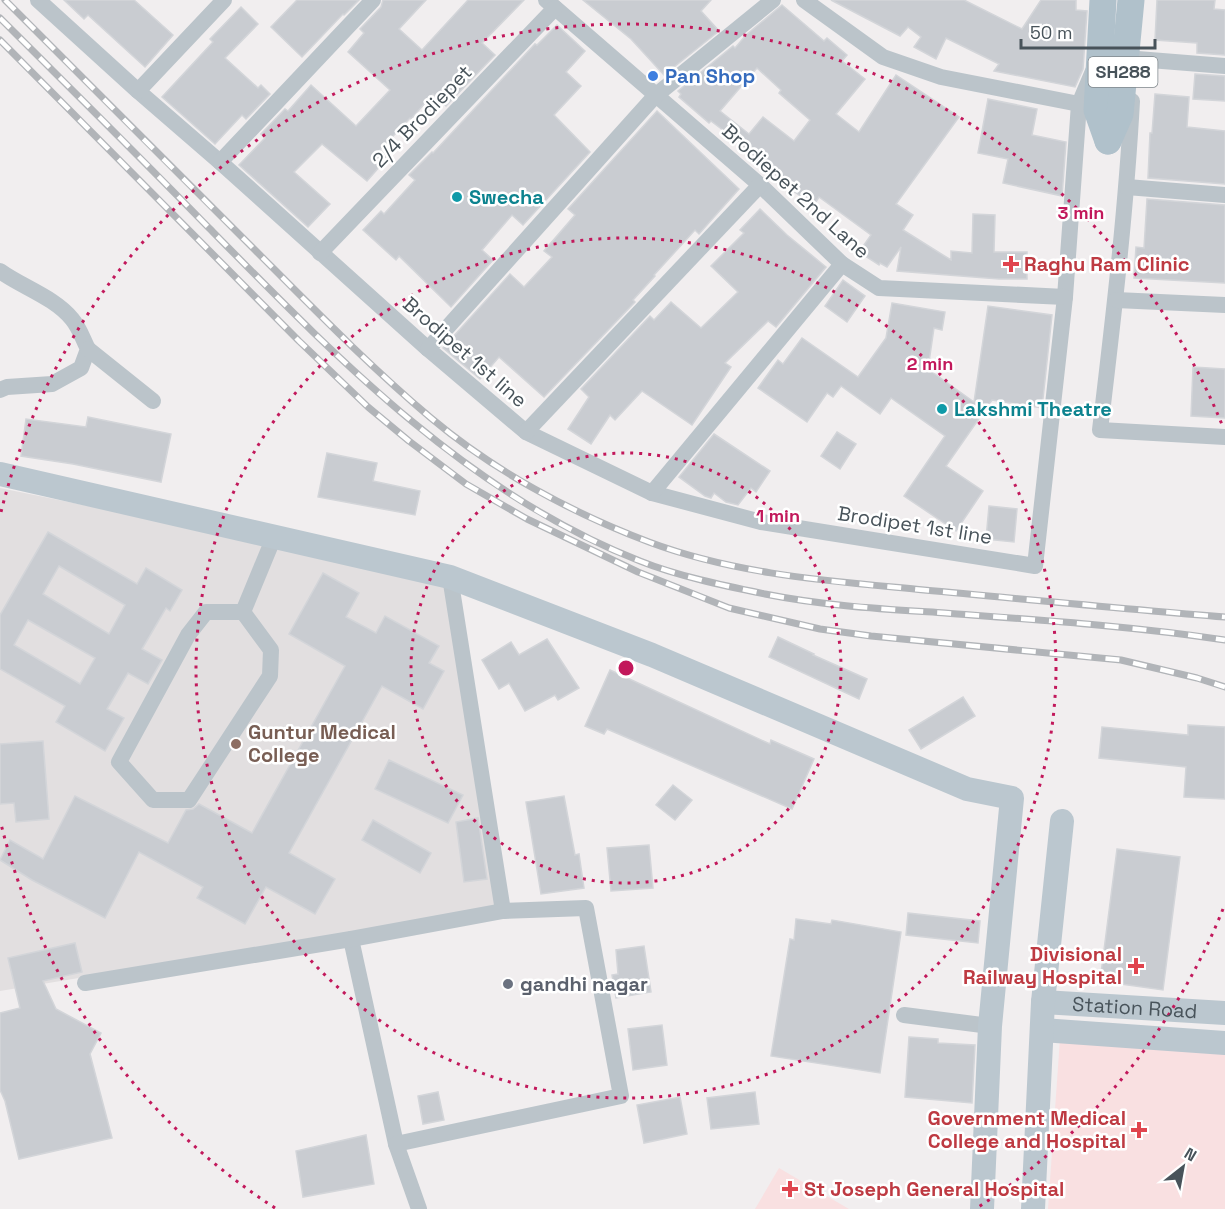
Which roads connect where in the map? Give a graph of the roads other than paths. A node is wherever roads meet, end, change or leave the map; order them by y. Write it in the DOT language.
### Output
graph roads {
  1 [pos="38,0"];
  2 [pos="224,0"];
  3 [pos="373,0"];
  4 [pos="773,0"];
  5 [pos="804,0"];
  6 [pos="1103,0"];
  7 [pos="1131,0"];
  8 [pos="550,4"];
  9 [pos="1120,57"];
  10 [pos="1225,66"];
  11 [pos="138,92"];
  12 [pos="655,96"];
  13 [pos="1079,104"];
  14 [pos="1108,141"];
  15 [pos="220,162"];
  16 [pos="760,185"];
  17 [pos="1127,187"];
  18 [pos="1225,195"];
  19 [pos="320,253"];
  20 [pos="842,264"];
  21 [pos="0,271"];
  22 [pos="1065,297"];
  23 [pos="1116,300"];
  24 [pos="1225,305"];
  25 [pos="88,349"];
  26 [pos="428,349"];
  27 [pos="0,390"];
  28 [pos="153,401"];
  29 [pos="526,432"];
  30 [pos="1225,437"];
  31 [pos="0,474"];
  32 [pos="652,494"];
  33 [pos="274,537"];
  34 [pos="450,578"];
  35 [pos="243,612"];
  36 [pos="1062,821"];
  37 [pos="503,911"];
  38 [pos="351,939"];
  39 [pos="85,983"];
  40 [pos="1043,1002"];
  41 [pos="1225,1013"];
  42 [pos="904,1015"];
  43 [pos="990,1026"];
  44 [pos="1042,1030"];
  45 [pos="1225,1043"];
  46 [pos="396,1144"];
  47 [pos="419,1209"];
  48 [pos="982,1209"];
  49 [pos="1033,1209"];
  1 -- 11 [label="street, Brodipet 1st line"];
  2 -- 11 [label="street"];
  3 -- 15 [label="street"];
  4 -- 12 [label="street"];
  5 -- 13 [label="street"];
  6 -- 9 [label="main road, SH288"];
  7 -- 9 [label="main road, SH288"];
  8 -- 12 [label="street, Brodiepet 2nd Lane"];
  8 -- 19 [label="street, 2/4 Brodiepet"];
  9 -- 10 [label="street"];
  9 -- 13 [label="street, Brodipet 1st line"];
  9 -- 14 [label="main road, SH288"];
  9 -- 17 [label="street"];
  11 -- 15 [label="street, Brodipet 1st line"];
  12 -- 16 [label="street, Brodiepet 2nd Lane"];
  12 -- 26 [label="street"];
  13 -- 22 [label="street, Brodipet 1st line"];
  15 -- 19 [label="street, Brodipet 1st line"];
  16 -- 20 [label="street, Brodiepet 2nd Lane"];
  16 -- 29 [label="street"];
  17 -- 18 [label="street"];
  17 -- 23 [label="street"];
  19 -- 26 [label="street, Brodipet 1st line"];
  20 -- 22 [label="street, Brodiepet 2nd Lane"];
  20 -- 32 [label="street"];
  21 -- 25 [label="street"];
  22 -- 32 [label="street, Brodipet 1st line"];
  23 -- 24 [label="street"];
  23 -- 30 [label="street"];
  25 -- 27 [label="street"];
  25 -- 28 [label="street"];
  26 -- 29 [label="street, Brodipet 1st line"];
  29 -- 32 [label="street, Brodipet 1st line"];
  31 -- 33 [label="street"];
  33 -- 34 [label="street"];
  33 -- 35 [label="street"];
  34 -- 37 [label="street"];
  34 -- 43 [label="street"];
  35 -- 35 [label="street"];
  36 -- 40 [label="street"];
  37 -- 38 [label="street"];
  37 -- 46 [label="street"];
  38 -- 39 [label="street"];
  38 -- 46 [label="street"];
  40 -- 41 [label="street, Station Road"];
  40 -- 44 [label="street"];
  42 -- 43 [label="street"];
  43 -- 48 [label="street"];
  44 -- 45 [label="street"];
  44 -- 49 [label="street"];
  46 -- 47 [label="street"];
}
